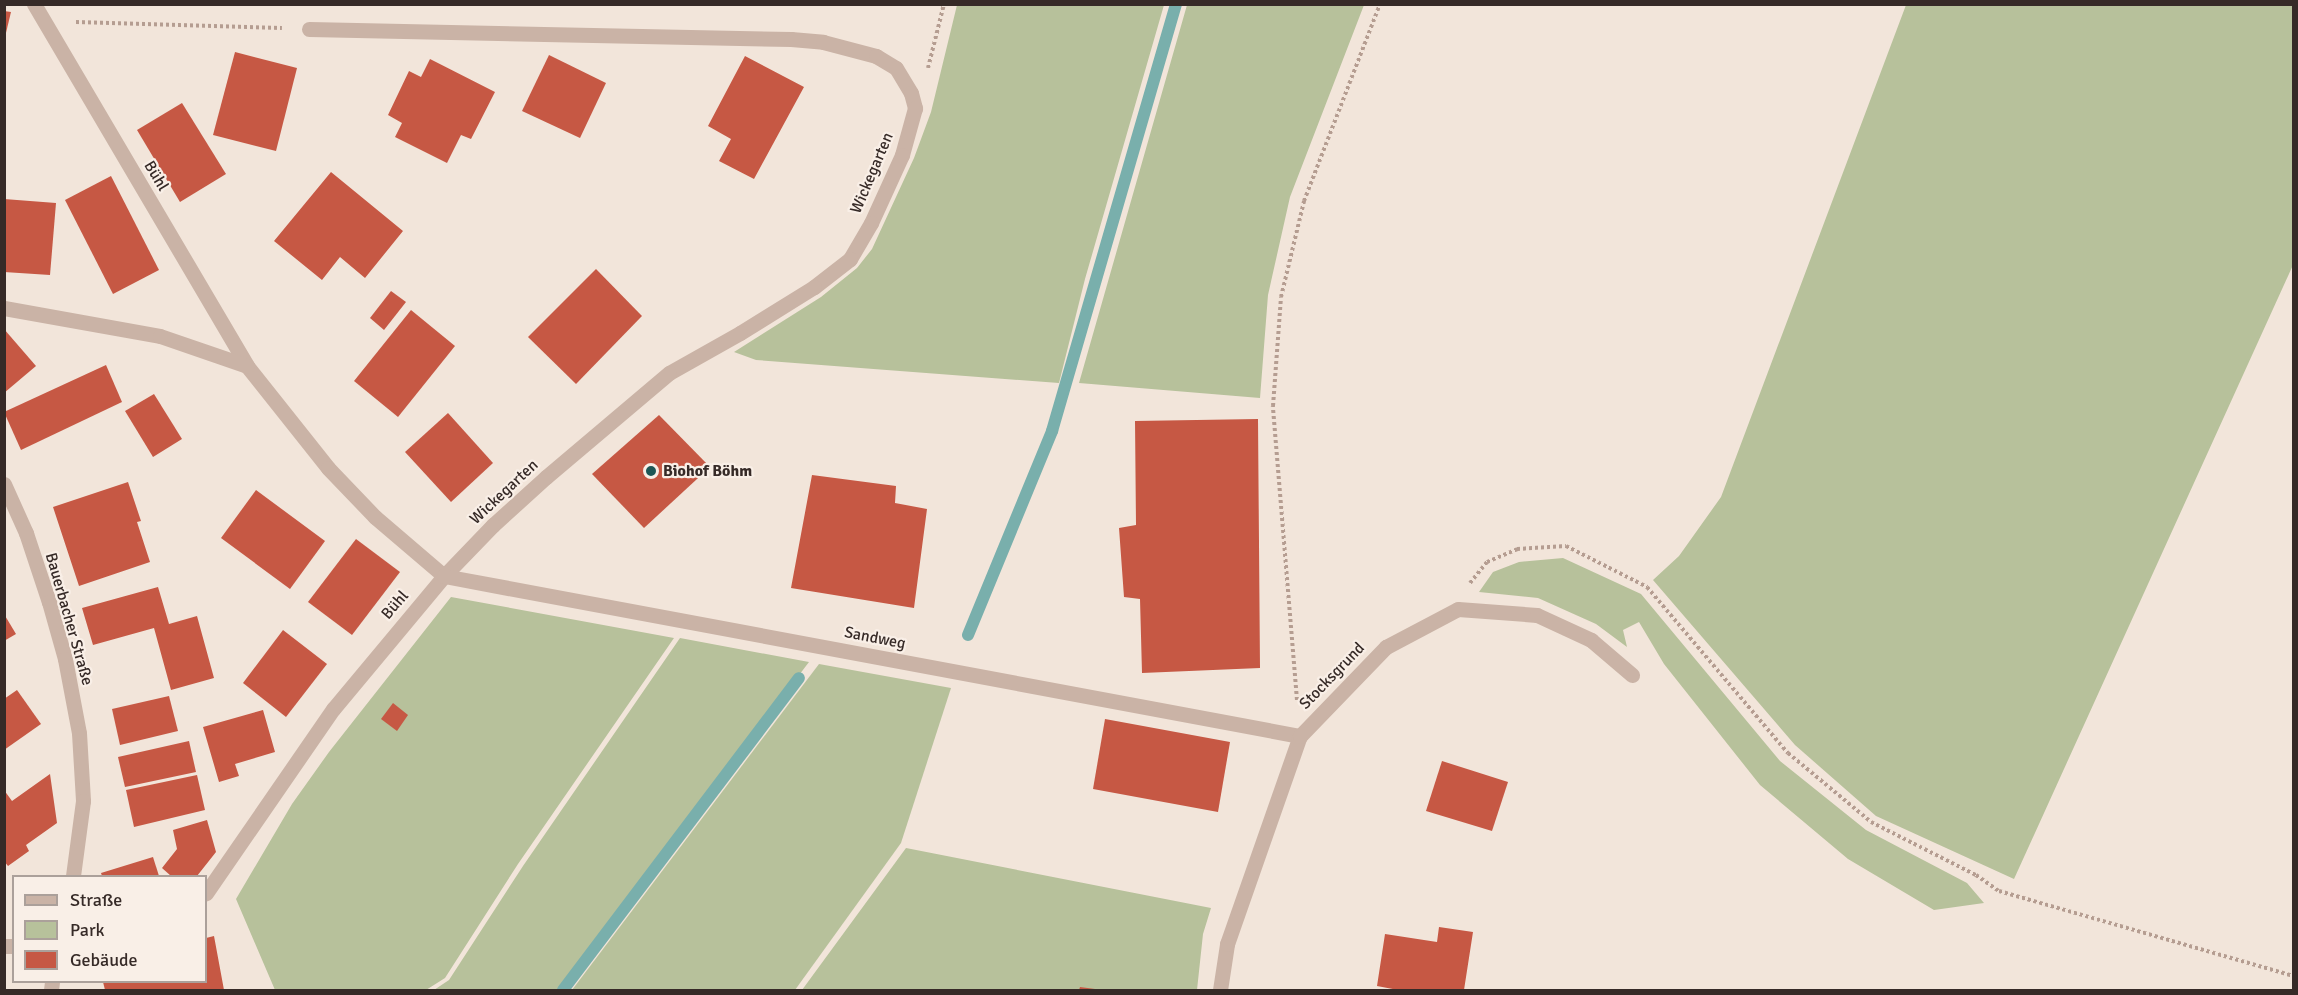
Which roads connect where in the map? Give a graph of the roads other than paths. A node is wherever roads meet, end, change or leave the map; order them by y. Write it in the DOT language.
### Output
graph roads {
  1 [pos="34,4"];
  2 [pos="309,29"];
  3 [pos="4,308"];
  4 [pos="247,366"];
  5 [pos="4,484"];
  6 [pos="444,576"];
  7 [pos="1632,675"];
  8 [pos="1300,735"];
  9 [pos="73,875"];
  10 [pos="207,892"];
  11 [pos="1220,990"];
  1 -- 4 [label="street, Bühl"];
  2 -- 6 [label="street, Wickegarten"];
  3 -- 4 [label="street"];
  4 -- 6 [label="street, Bühl"];
  5 -- 9 [label="street, Bauerbacher Straße"];
  6 -- 8 [label="street, Sandweg"];
  6 -- 10 [label="street, Bühl"];
  7 -- 8 [label="street, Stocksgrund"];
  8 -- 11 [label="street, Stocksgrund"];
}
